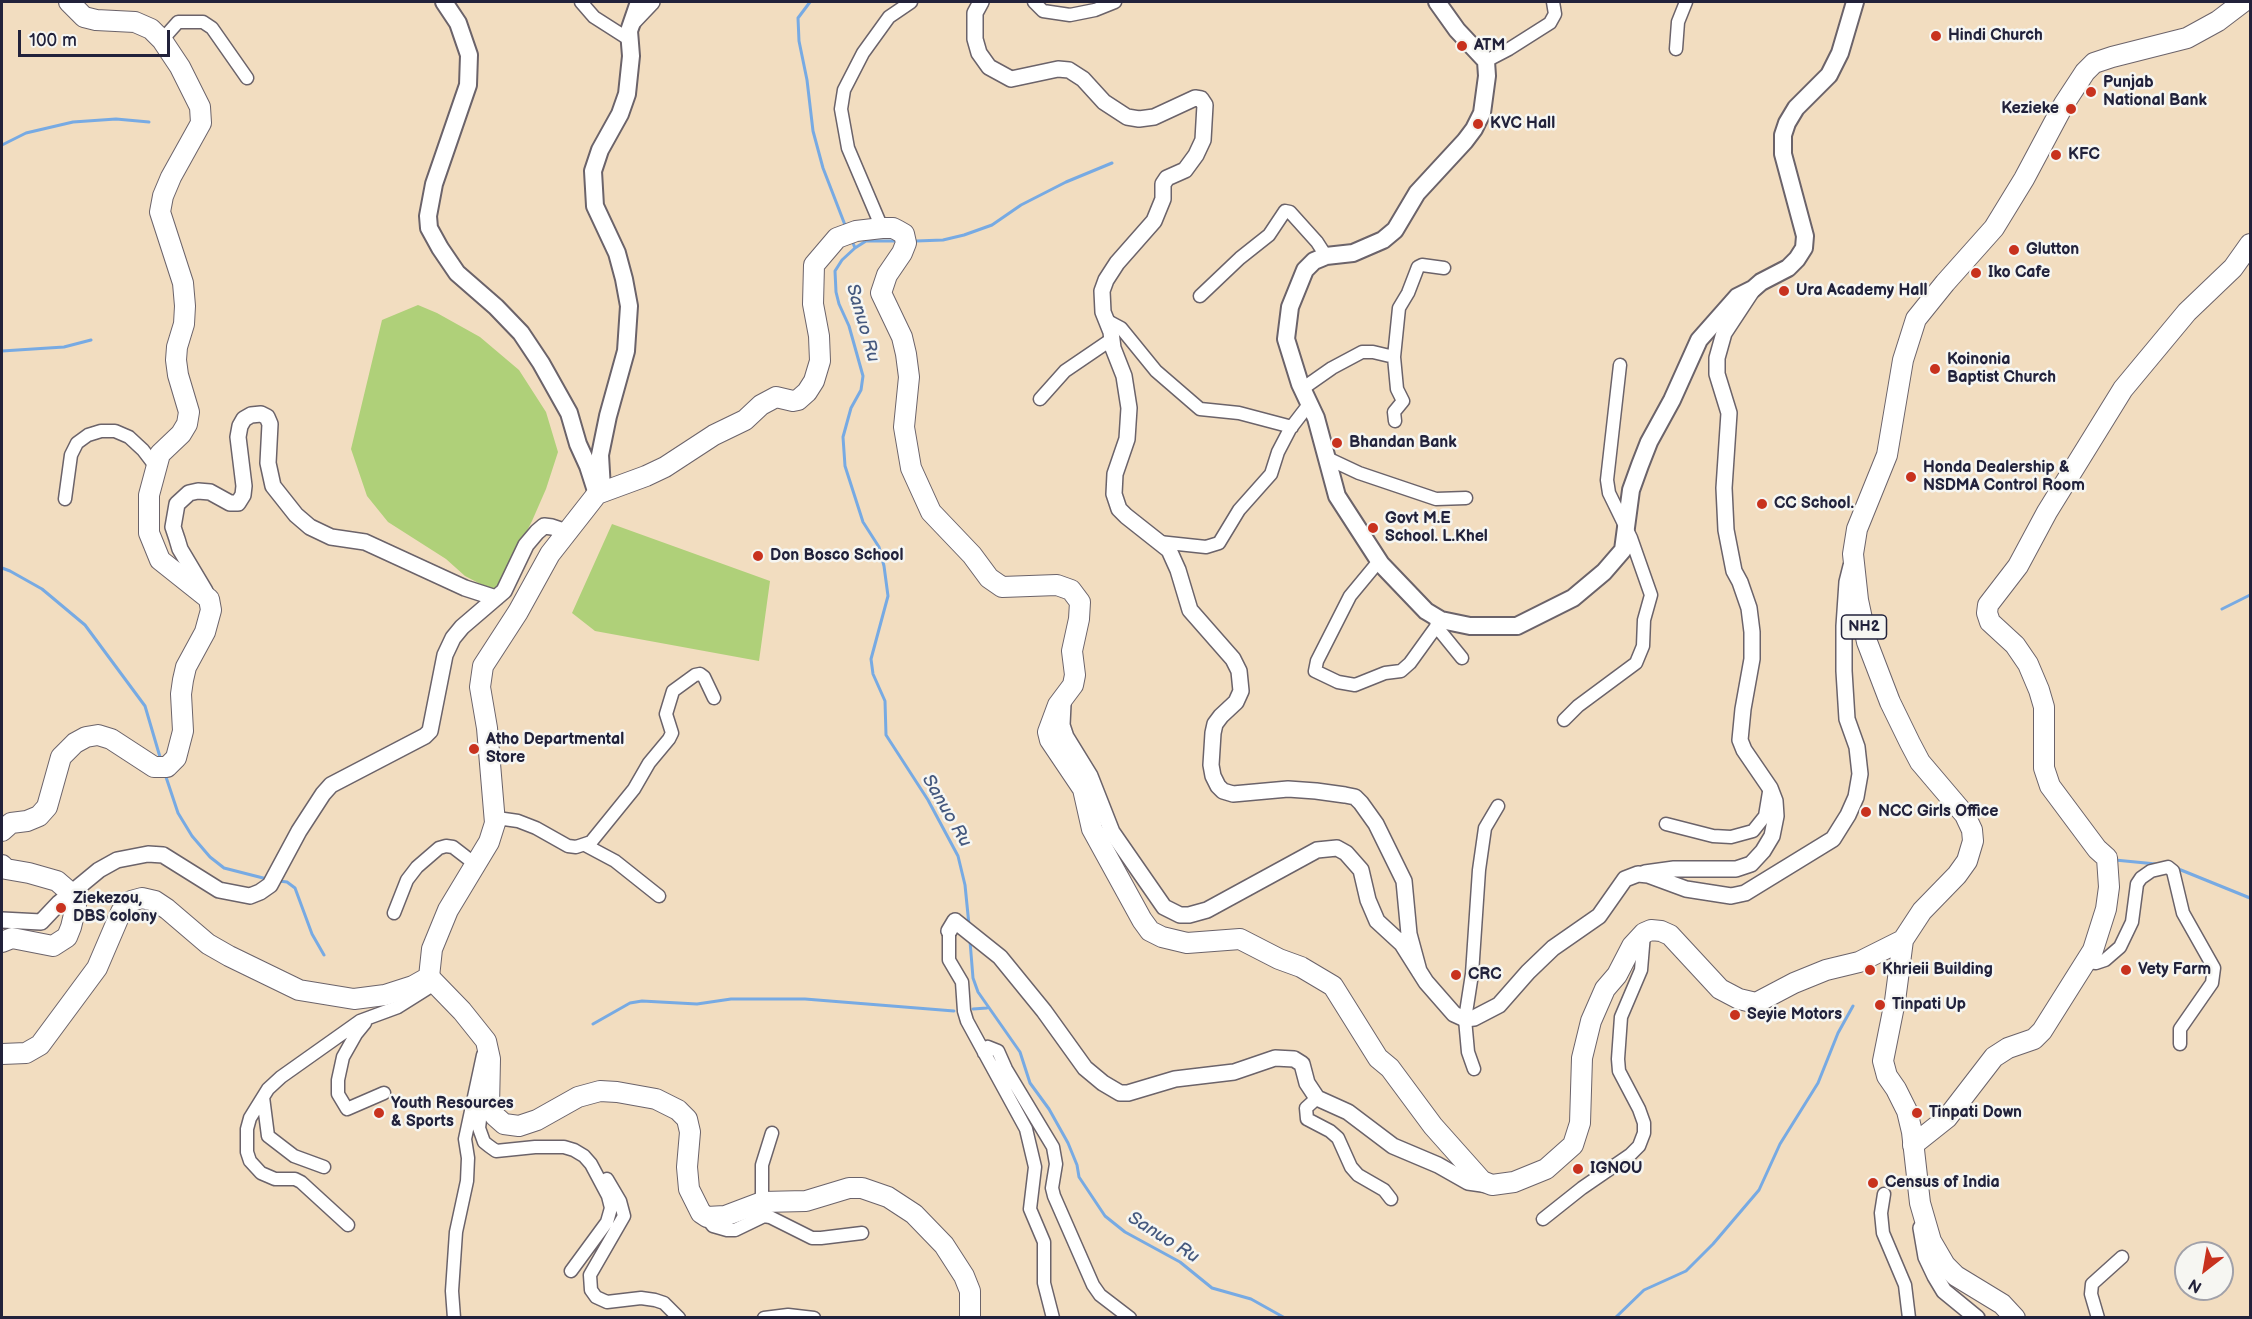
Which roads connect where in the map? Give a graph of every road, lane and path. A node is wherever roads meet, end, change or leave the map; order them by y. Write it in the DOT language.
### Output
graph roads {
  1 [pos="69,2"];
  2 [pos="444,2"];
  3 [pos="581,2"];
  4 [pos="639,2"];
  5 [pos="652,2"];
  6 [pos="911,2"];
  7 [pos="981,2"];
  8 [pos="1034,2"];
  9 [pos="1115,2"];
  10 [pos="1437,2"];
  11 [pos="1553,2"];
  12 [pos="1677,2"];
  13 [pos="1686,2"];
  14 [pos="1855,2"];
  15 [pos="2242,2"];
  16 [pos="633,22"];
  17 [pos="1678,22"];
  18 [pos="162,40"];
  19 [pos="630,40"];
  20 [pos="1676,49"];
  21 [pos="1486,61"];
  22 [pos="247,78"];
  23 [pos="882,228"];
  24 [pos="2250,244"];
  25 [pos="1326,256"];
  26 [pos="1444,268"];
  27 [pos="1753,290"];
  28 [pos="1200,296"];
  29 [pos="1106,320"];
  30 [pos="1112,339"];
  31 [pos="1394,357"];
  32 [pos="1620,364"];
  33 [pos="1306,396"];
  34 [pos="1040,399"];
  35 [pos="1395,421"];
  36 [pos="1292,427"];
  37 [pos="1328,458"];
  38 [pos="156,467"];
  39 [pos="599,494"];
  40 [pos="1466,498"];
  41 [pos="66,499"];
  42 [pos="1626,531"];
  43 [pos="567,532"];
  44 [pos="1158,542"];
  45 [pos="1853,554"];
  46 [pos="1379,561"];
  47 [pos="496,598"];
  48 [pos="208,599"];
  49 [pos="1439,623"];
  50 [pos="1462,658"];
  51 [pos="1064,695"];
  52 [pos="714,698"];
  53 [pos="1564,720"];
  54 [pos="1770,788"];
  55 [pos="1498,806"];
  56 [pos="495,823"];
  57 [pos="1666,824"];
  58 [pos="2,831"];
  59 [pos="585,845"];
  60 [pos="475,864"];
  61 [pos="2,865"];
  62 [pos="1638,874"];
  63 [pos="72,894"];
  64 [pos="659,896"];
  65 [pos="394,913"];
  66 [pos="2,920"];
  67 [pos="949,931"];
  68 [pos="1644,933"];
  69 [pos="1903,940"];
  70 [pos="2,942"];
  71 [pos="2086,962"];
  72 [pos="1419,971"];
  73 [pos="432,979"];
  74 [pos="369,1017"];
  75 [pos="1465,1019"];
  76 [pos="2180,1044"];
  77 [pos="488,1050"];
  78 [pos="984,1053"];
  79 [pos="2,1054"];
  80 [pos="1473,1069"];
  81 [pos="384,1094"];
  82 [pos="263,1097"];
  83 [pos="1317,1098"];
  84 [pos="772,1133"];
  85 [pos="1913,1145"];
  86 [pos="584,1156"];
  87 [pos="324,1167"];
  88 [pos="1492,1185"];
  89 [pos="1884,1194"];
  90 [pos="1391,1199"];
  91 [pos="762,1202"];
  92 [pos="1920,1203"];
  93 [pos="705,1216"];
  94 [pos="1543,1219"];
  95 [pos="348,1225"];
  96 [pos="862,1233"];
  97 [pos="2122,1257"];
  98 [pos="571,1271"];
  99 [pos="454,1317"];
  100 [pos="679,1317"];
  101 [pos="764,1317"];
  102 [pos="814,1317"];
  103 [pos="970,1317"];
  104 [pos="1053,1317"];
  105 [pos="1130,1317"];
  106 [pos="1909,1317"];
  107 [pos="1977,1317"];
  108 [pos="2015,1317"];
  109 [pos="2098,1317"];
  1 -- 18 [label="main road"];
  2 -- 39 [label="main road"];
  3 -- 19 [label="street"];
  4 -- 16 [label="main road"];
  5 -- 16 [label="street"];
  6 -- 23 [label="street"];
  7 -- 29 [label="street"];
  8 -- 9 [label="street"];
  10 -- 21 [label="main road"];
  11 -- 21 [label="street"];
  12 -- 17 [label="street"];
  13 -- 17 [label="street"];
  14 -- 27 [label="main road"];
  15 -- 45 [label="main road, NH2"];
  16 -- 19 [label="main road"];
  17 -- 20 [label="street"];
  18 -- 22 [label="street"];
  18 -- 38 [label="main road"];
  19 -- 39 [label="main road"];
  21 -- 25 [label="main road"];
  23 -- 39 [label="main road"];
  23 -- 51 [label="main road"];
  24 -- 71 [label="main road"];
  25 -- 28 [label="street"];
  25 -- 33 [label="main road"];
  26 -- 31 [label="street"];
  27 -- 42 [label="main road"];
  27 -- 54 [label="street"];
  29 -- 30 [label="street"];
  29 -- 36 [label="street"];
  30 -- 34 [label="street"];
  30 -- 44 [label="street"];
  31 -- 33 [label="street"];
  31 -- 35 [label="street"];
  32 -- 42 [label="street"];
  33 -- 36 [label="street"];
  33 -- 37 [label="main road"];
  36 -- 44 [label="street"];
  37 -- 40 [label="street"];
  37 -- 46 [label="main road"];
  38 -- 41 [label="street"];
  38 -- 48 [label="main road"];
  39 -- 43 [label="main road"];
  42 -- 49 [label="main road"];
  42 -- 53 [label="street"];
  43 -- 47 [label="street"];
  43 -- 56 [label="main road"];
  44 -- 72 [label="street"];
  45 -- 62 [label="street"];
  45 -- 69 [label="main road, NH2"];
  46 -- 49 [label="main road"];
  46 -- 49 [label="street"];
  47 -- 48 [label="street"];
  47 -- 63 [label="street"];
  48 -- 58 [label="main road"];
  49 -- 50 [label="street"];
  51 -- 72 [label="street"];
  51 -- 88 [label="main road"];
  52 -- 59 [label="street"];
  54 -- 57 [label="street"];
  54 -- 62 [label="street"];
  55 -- 75 [label="street"];
  56 -- 59 [label="street"];
  56 -- 60 [label="main road"];
  59 -- 64 [label="street"];
  60 -- 65 [label="street"];
  60 -- 73 [label="main road"];
  61 -- 63 [label="main road"];
  62 -- 75 [label="street"];
  63 -- 66 [label="street"];
  63 -- 70 [label="main road"];
  67 -- 78 [label="street"];
  67 -- 83 [label="street"];
  68 -- 69 [label="main road"];
  68 -- 88 [label="main road"];
  68 -- 94 [label="street"];
  69 -- 85 [label="main road, NH2"];
  71 -- 76 [label="street"];
  71 -- 85 [label="main road"];
  72 -- 75 [label="street"];
  73 -- 74 [label="street"];
  73 -- 77 [label="main road"];
  73 -- 79 [label="main road"];
  74 -- 81 [label="street"];
  74 -- 82 [label="street"];
  75 -- 80 [label="street"];
  77 -- 86 [label="street"];
  77 -- 93 [label="main road"];
  77 -- 99 [label="street"];
  78 -- 104 [label="street"];
  78 -- 105 [label="street"];
  82 -- 87 [label="street"];
  82 -- 95 [label="street"];
  83 -- 88 [label="street"];
  83 -- 90 [label="street"];
  84 -- 91 [label="street"];
  85 -- 92 [label="main road, NH2"];
  86 -- 98 [label="street"];
  86 -- 100 [label="street"];
  89 -- 106 [label="street"];
  91 -- 93 [label="main road"];
  91 -- 103 [label="main road"];
  92 -- 107 [label="street"];
  92 -- 108 [label="main road, NH2"];
  93 -- 96 [label="street"];
  97 -- 109 [label="street"];
  101 -- 102 [label="street"];
}
